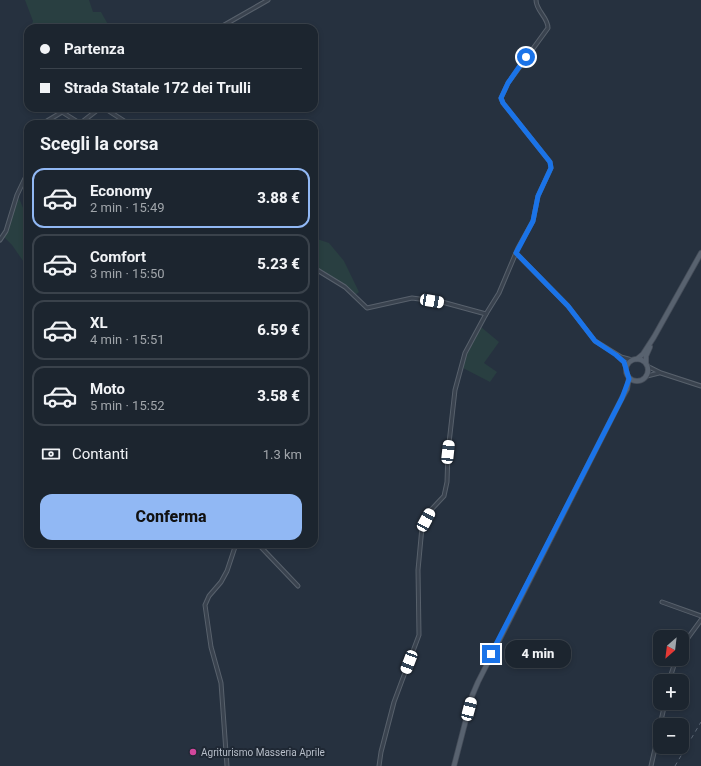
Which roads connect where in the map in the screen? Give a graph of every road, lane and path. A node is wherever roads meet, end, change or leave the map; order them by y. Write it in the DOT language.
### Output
graph roads {
  1 [pos="268,0"];
  2 [pos="536,0"];
  3 [pos="226,24"];
  4 [pos="62,112"];
  5 [pos="62,112"];
  6 [pos="95,112"];
  7 [pos="110,112"];
  8 [pos="49,120"];
  9 [pos="75,120"];
  10 [pos="85,120"];
  11 [pos="123,120"];
  12 [pos="24,181"];
  13 [pos="0,240"];
  14 [pos="516,253"];
  15 [pos="701,253"];
  16 [pos="318,270"];
  17 [pos="486,314"];
  18 [pos="654,336"];
  19 [pos="616,355"];
  20 [pos="637,359"];
  21 [pos="632,360"];
  22 [pos="646,365"];
  23 [pos="626,368"];
  24 [pos="661,373"];
  25 [pos="646,376"];
  26 [pos="629,378"];
  27 [pos="636,381"];
  28 [pos="701,386"];
  29 [pos="627,389"];
  30 [pos="235,548"];
  31 [pos="262,548"];
  32 [pos="298,586"];
  33 [pos="662,602"];
  34 [pos="701,616"];
  35 [pos="701,620"];
  36 [pos="689,636"];
  37 [pos="654,754"];
  38 [pos="226,766"];
  39 [pos="379,766"];
  40 [pos="454,766"];
  41 [pos="651,766"];
  1 -- 3 [label="street"];
  2 -- 14 [label="street"];
  4 -- 8 [label="street"];
  5 -- 9 [label="street"];
  6 -- 10 [label="street"];
  7 -- 11 [label="street"];
  12 -- 13 [label="street"];
  14 -- 17 [label="street"];
  14 -- 19 [label="street"];
  15 -- 18 [label="main road"];
  16 -- 17 [label="street"];
  17 -- 39 [label="street"];
  18 -- 20 [label="main road"];
  18 -- 22 [label="main road"];
  19 -- 21 [label="street"];
  19 -- 23 [label="street"];
  20 -- 21 [label="main road"];
  20 -- 22 [label="main road"];
  21 -- 23 [label="main road"];
  22 -- 24 [label="street"];
  22 -- 25 [label="main road"];
  23 -- 26 [label="main road"];
  24 -- 25 [label="street"];
  24 -- 28 [label="street"];
  25 -- 27 [label="main road"];
  26 -- 27 [label="main road"];
  26 -- 29 [label="main road"];
  27 -- 29 [label="main road"];
  29 -- 40 [label="main road"];
  30 -- 38 [label="street"];
  31 -- 32 [label="street"];
  33 -- 34 [label="street"];
  35 -- 36 [label="street"];
  37 -- 41 [label="street"];
}
